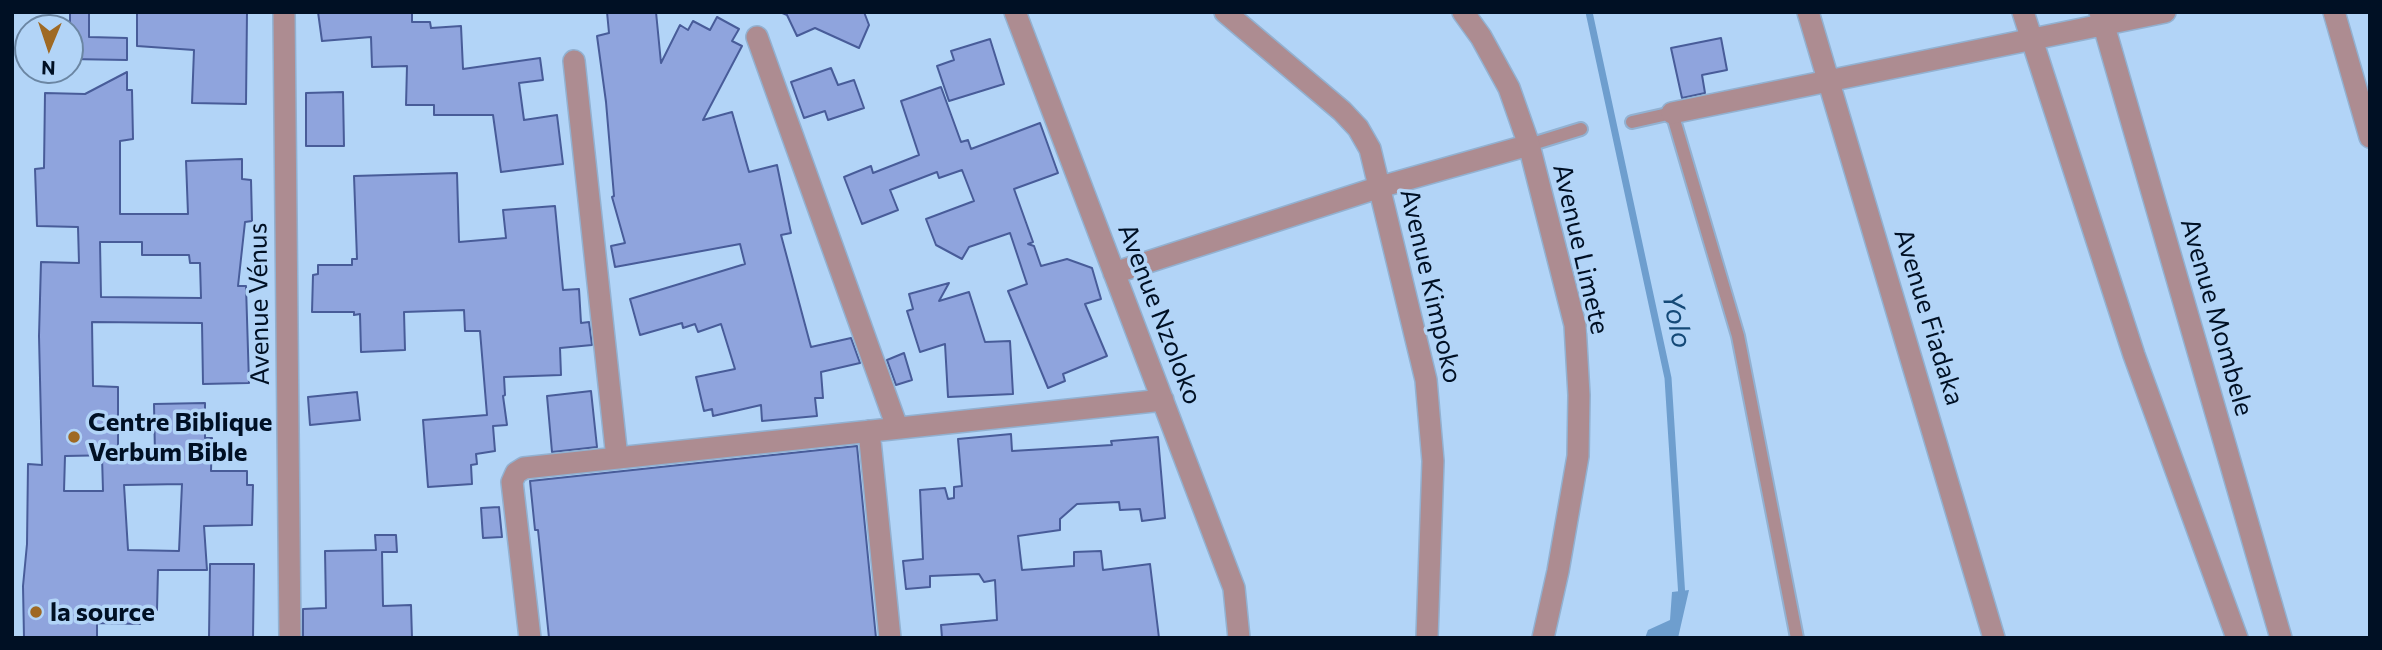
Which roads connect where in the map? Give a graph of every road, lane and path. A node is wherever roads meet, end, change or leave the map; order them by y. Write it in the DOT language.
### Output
graph roads {
  1 [pos="284,12"];
  2 [pos="1016,12"];
  3 [pos="1224,12"];
  4 [pos="1463,12"];
  5 [pos="1808,12"];
  6 [pos="2023,12"];
  7 [pos="2165,12"];
  8 [pos="2334,12"];
  9 [pos="2102,19"];
  10 [pos="757,37"];
  11 [pos="2032,41"];
  12 [pos="574,61"];
  13 [pos="1829,82"];
  14 [pos="1672,113"];
  15 [pos="1632,122"];
  16 [pos="1581,129"];
  17 [pos="2370,137"];
  18 [pos="1529,145"];
  19 [pos="1380,187"];
  20 [pos="1114,273"];
  21 [pos="1163,400"];
  22 [pos="897,428"];
  23 [pos="869,431"];
  24 [pos="617,458"];
  25 [pos="290,638"];
  26 [pos="530,638"];
  27 [pos="890,638"];
  28 [pos="1239,638"];
  29 [pos="1427,638"];
  30 [pos="1543,638"];
  31 [pos="1797,638"];
  32 [pos="1994,638"];
  33 [pos="2237,638"];
  34 [pos="2281,638"];
  1 -- 25 [label="street, Avenue Vénus"];
  2 -- 20 [label="street, Avenue Nzoloko"];
  3 -- 19 [label="street, Avenue Kimpoko"];
  4 -- 18 [label="street, Avenue Limete"];
  5 -- 13 [label="street, Avenue Fiadaka"];
  6 -- 11 [label="street"];
  7 -- 9 [label="street"];
  8 -- 17 [label="street"];
  9 -- 11 [label="street"];
  9 -- 34 [label="street, Avenue Mombele"];
  10 -- 22 [label="street"];
  11 -- 13 [label="street"];
  11 -- 33 [label="street"];
  12 -- 24 [label="street"];
  13 -- 14 [label="street"];
  13 -- 32 [label="street, Avenue Fiadaka"];
  14 -- 15 [label="lane"];
  14 -- 31 [label="lane"];
  16 -- 18 [label="lane"];
  18 -- 19 [label="street"];
  18 -- 30 [label="street, Avenue Limete"];
  19 -- 20 [label="street"];
  19 -- 29 [label="street, Avenue Kimpoko"];
  20 -- 21 [label="street, Avenue Nzoloko"];
  21 -- 22 [label="street"];
  21 -- 28 [label="street, Avenue Nzoloko"];
  22 -- 23 [label="street"];
  23 -- 24 [label="street"];
  23 -- 27 [label="street"];
  24 -- 26 [label="street"];
}
